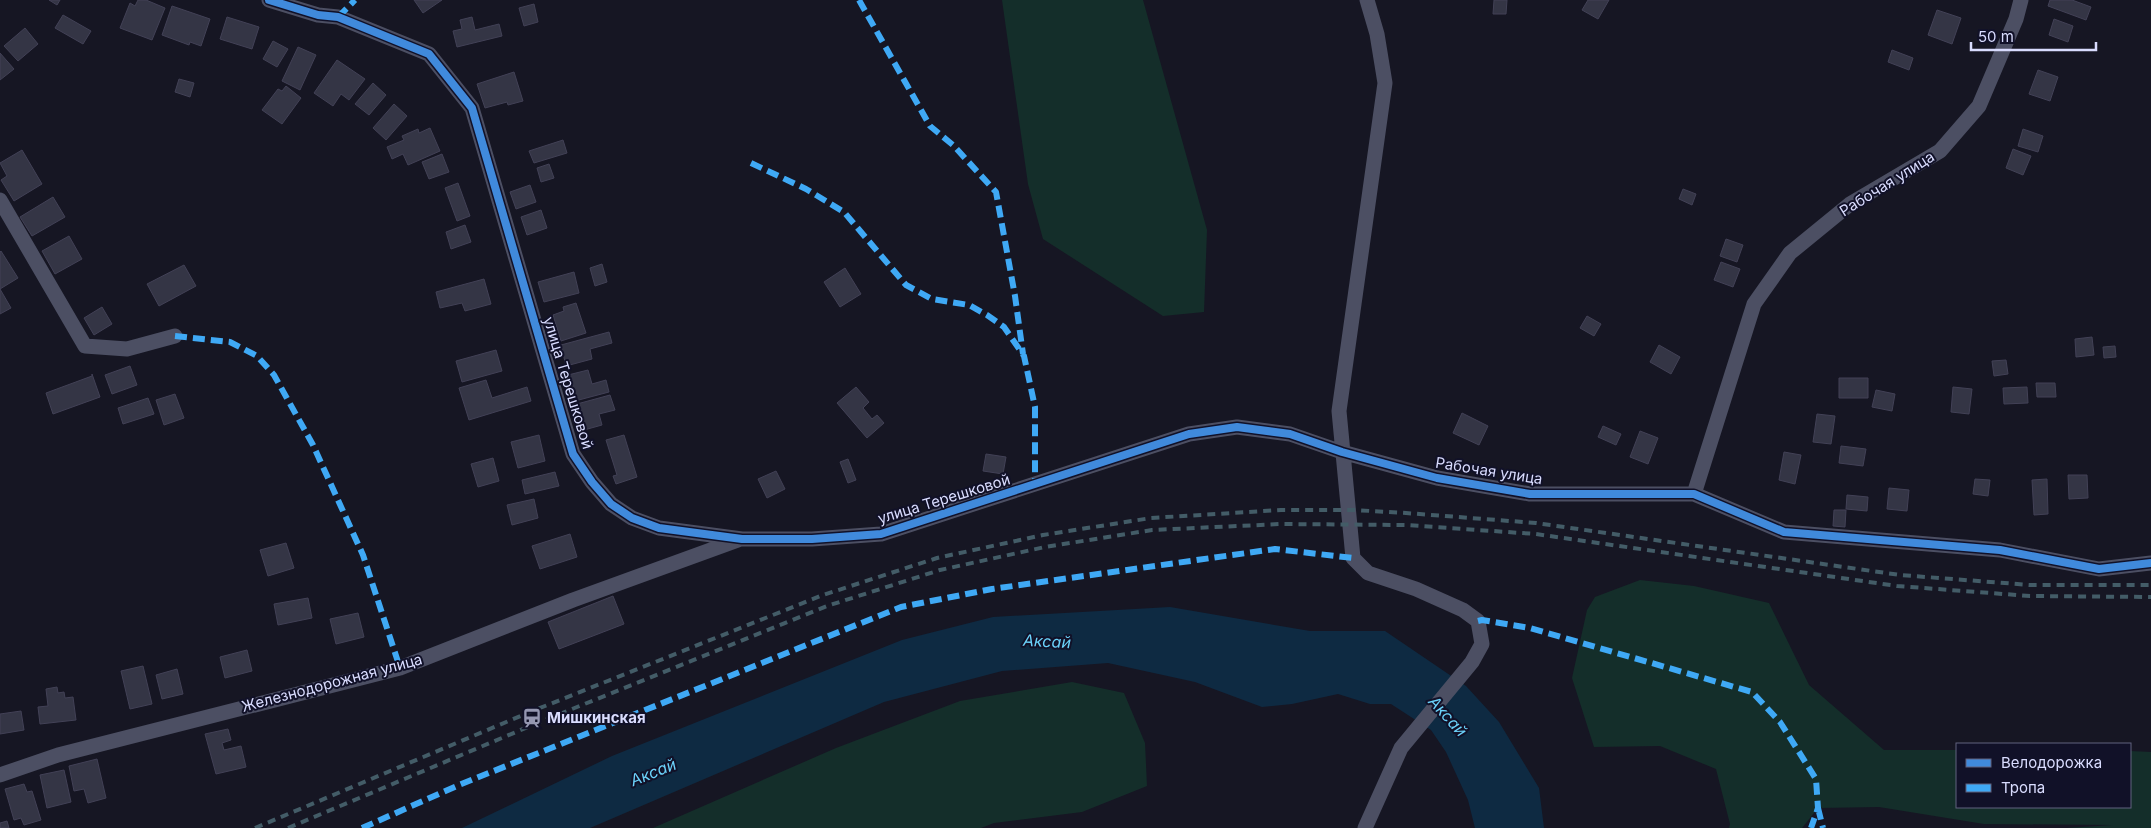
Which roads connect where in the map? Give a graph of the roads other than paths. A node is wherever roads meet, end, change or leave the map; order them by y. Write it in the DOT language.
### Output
graph roads {
  1 [pos="269,0"];
  2 [pos="1367,0"];
  3 [pos="2022,0"];
  4 [pos="0,200"];
  5 [pos="175,336"];
  6 [pos="1342,452"];
  7 [pos="1694,494"];
  8 [pos="742,539"];
  9 [pos="2151,563"];
  10 [pos="0,776"];
  11 [pos="1365,828"];
  1 -- 8 [label="street, улица Терешковой"];
  2 -- 6 [label="street"];
  3 -- 7 [label="street, Рабочая улица"];
  4 -- 5 [label="street"];
  6 -- 7 [label="street, Рабочая улица"];
  6 -- 8 [label="street, улица Терешковой"];
  6 -- 11 [label="street"];
  7 -- 9 [label="street"];
  8 -- 10 [label="street, Железнодорожная улица"];
}
